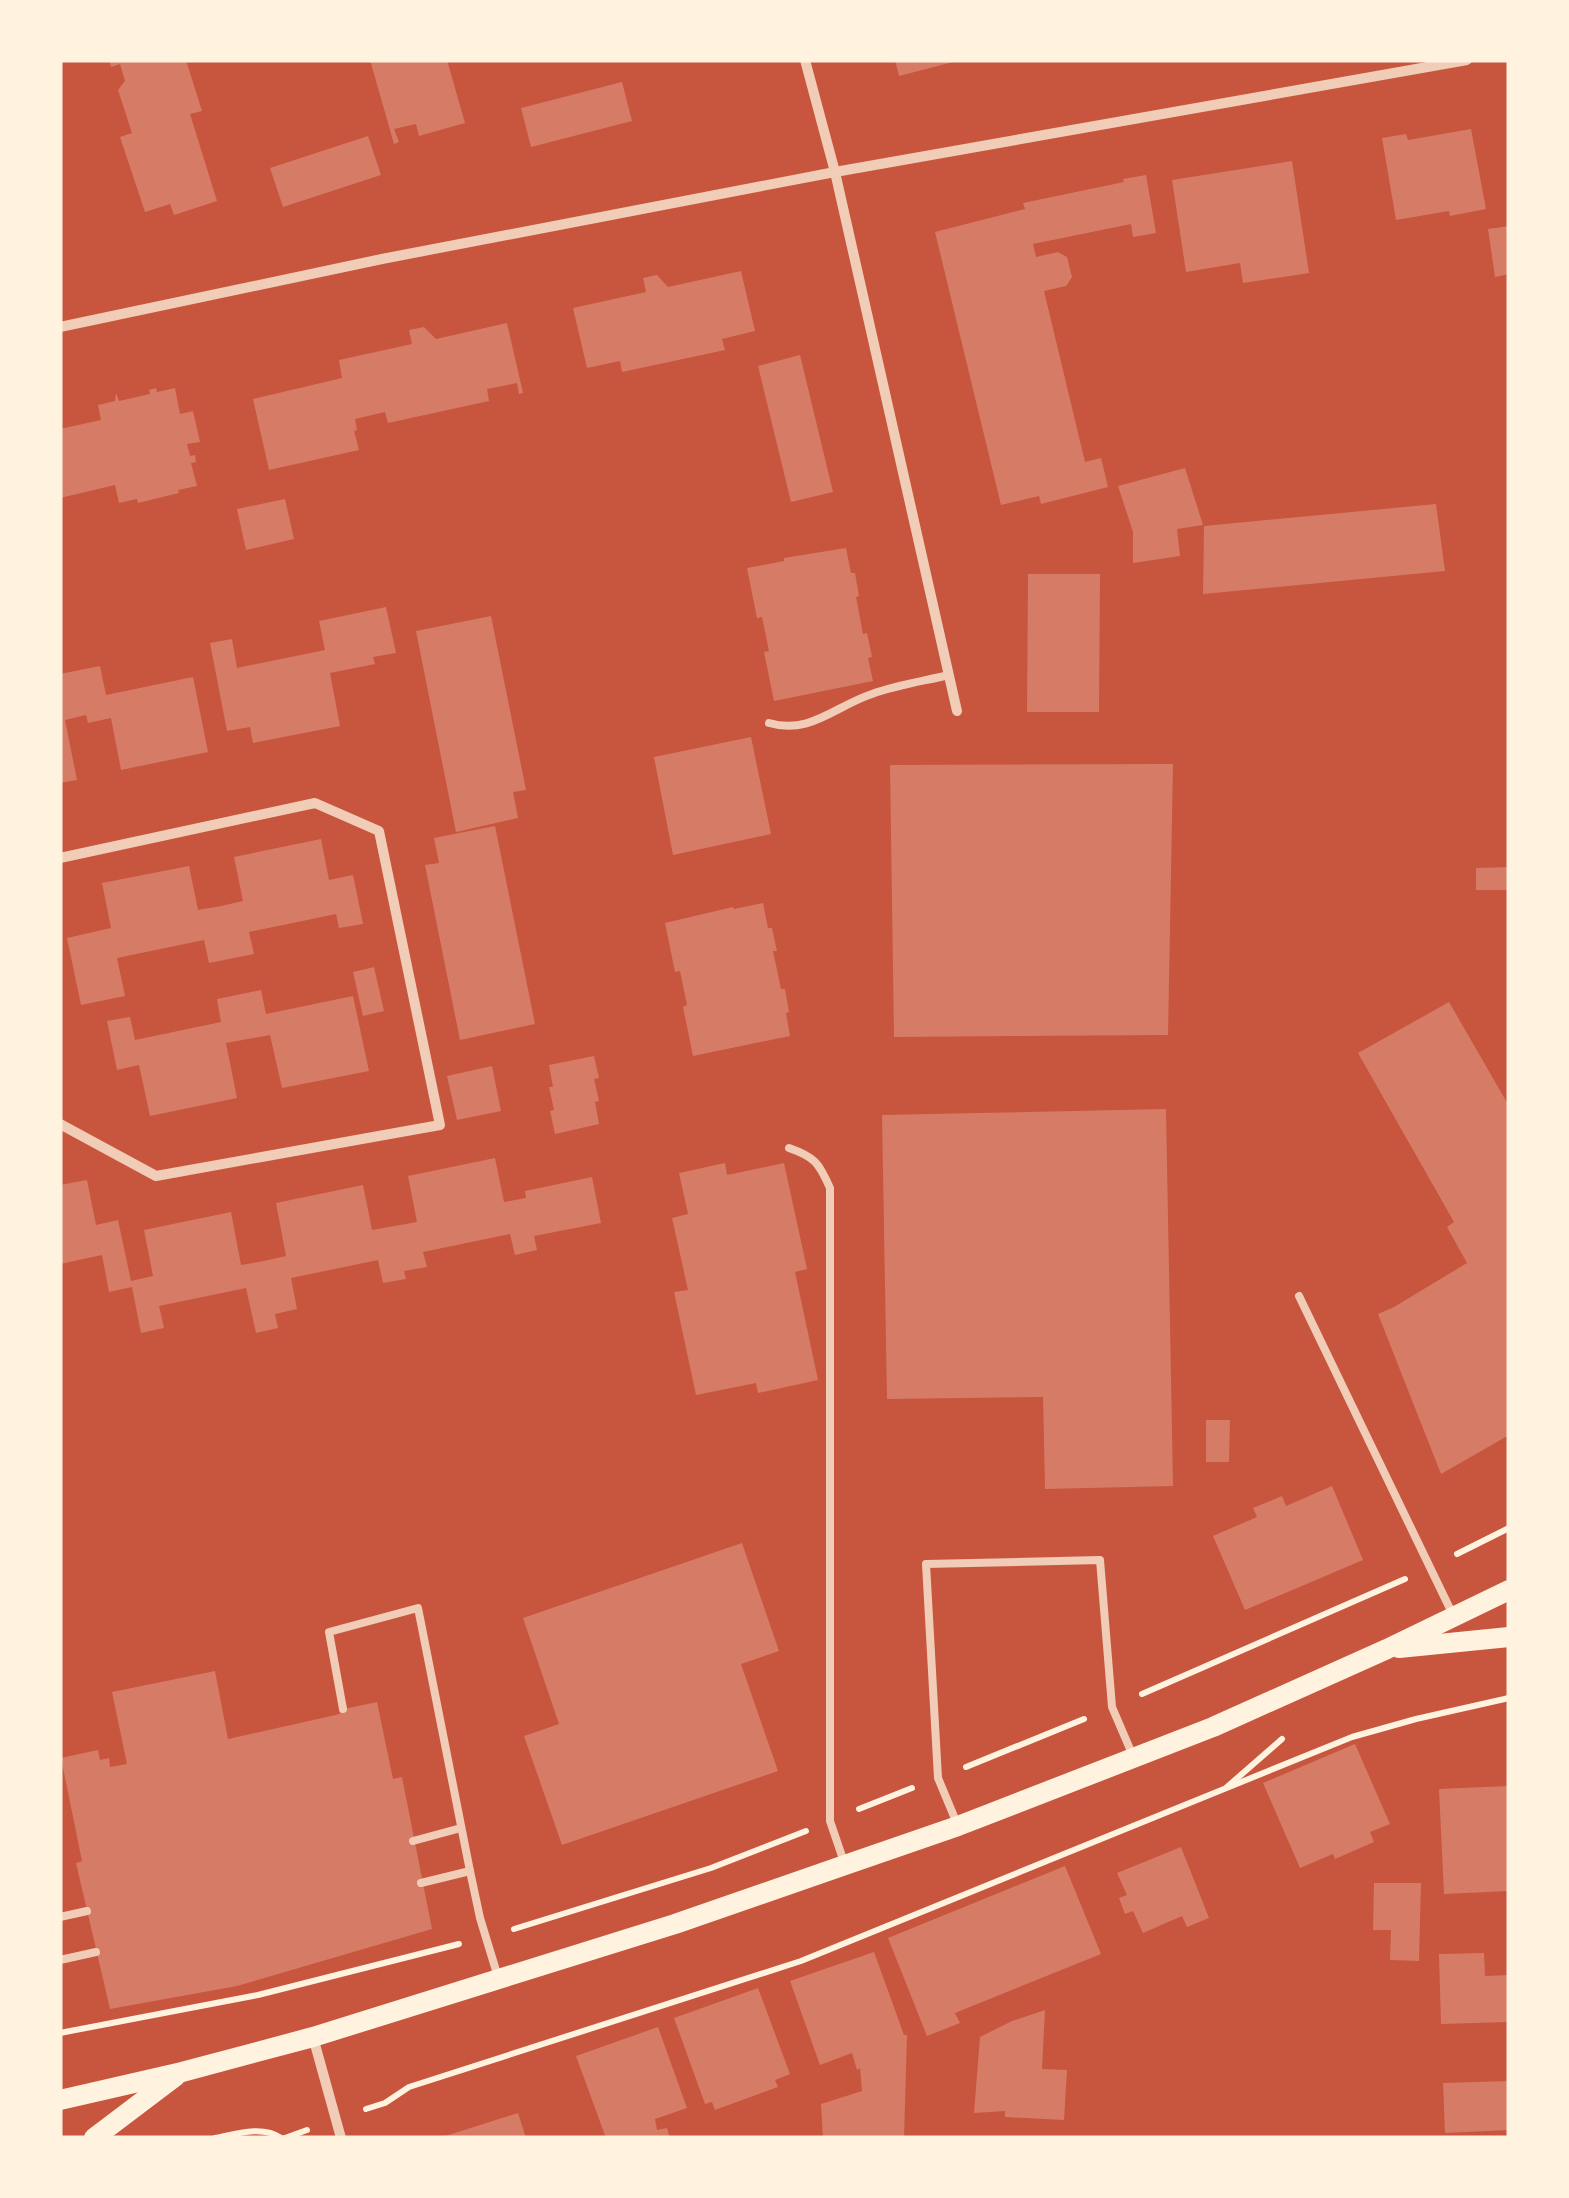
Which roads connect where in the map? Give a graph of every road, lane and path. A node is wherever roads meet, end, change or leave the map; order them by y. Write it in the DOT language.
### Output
graph roads {
  1 [pos="805,60"];
  2 [pos="1467,60"];
  3 [pos="835,172"];
  4 [pos="60,327"];
  5 [pos="949,675"];
  6 [pos="957,712"];
  7 [pos="768,723"];
  8 [pos="60,858"];
  9 [pos="60,1124"];
  10 [pos="789,1148"];
  11 [pos="1299,1296"];
  12 [pos="1509,1590"];
  13 [pos="1453,1615"];
  14 [pos="1509,1637"];
  15 [pos="1387,1649"];
  16 [pos="1509,1698"];
  17 [pos="343,1710"];
  18 [pos="1133,1758"];
  19 [pos="958,1826"];
  20 [pos="461,1828"];
  21 [pos="413,1841"];
  22 [pos="845,1865"];
  23 [pos="470,1871"];
  24 [pos="421,1883"];
  25 [pos="88,1911"];
  26 [pos="60,1917"];
  27 [pos="96,1952"];
  28 [pos="60,1960"];
  29 [pos="498,1980"];
  30 [pos="313,2037"];
  31 [pos="182,2072"];
  32 [pos="61,2094"];
  33 [pos="336,2119"];
  34 [pos="94,2138"];
  35 [pos="215,2138"];
  36 [pos="283,2138"];
  37 [pos="341,2138"];
  1 -- 3 [label="street"];
  2 -- 3 [label="street"];
  3 -- 4 [label="street"];
  3 -- 5 [label="street"];
  5 -- 6 [label="street"];
  5 -- 7 [label="lane"];
  8 -- 9 [label="street"];
  10 -- 22 [label="lane"];
  11 -- 13 [label="lane"];
  12 -- 13 [label="main road"];
  13 -- 15 [label="main road"];
  14 -- 15 [label="main road"];
  15 -- 18 [label="main road"];
  16 -- 33 [label="path"];
  17 -- 20 [label="lane"];
  18 -- 19 [label="main road"];
  18 -- 19 [label="lane"];
  19 -- 22 [label="main road"];
  20 -- 21 [label="lane"];
  20 -- 23 [label="lane"];
  22 -- 29 [label="main road"];
  23 -- 24 [label="lane"];
  23 -- 29 [label="lane"];
  25 -- 26 [label="lane"];
  27 -- 28 [label="lane"];
  29 -- 30 [label="main road"];
  30 -- 31 [label="main road"];
  30 -- 33 [label="street"];
  31 -- 32 [label="main road"];
  31 -- 34 [label="main road"];
  33 -- 36 [label="path"];
  33 -- 37 [label="street"];
  35 -- 36 [label="path"];
}
